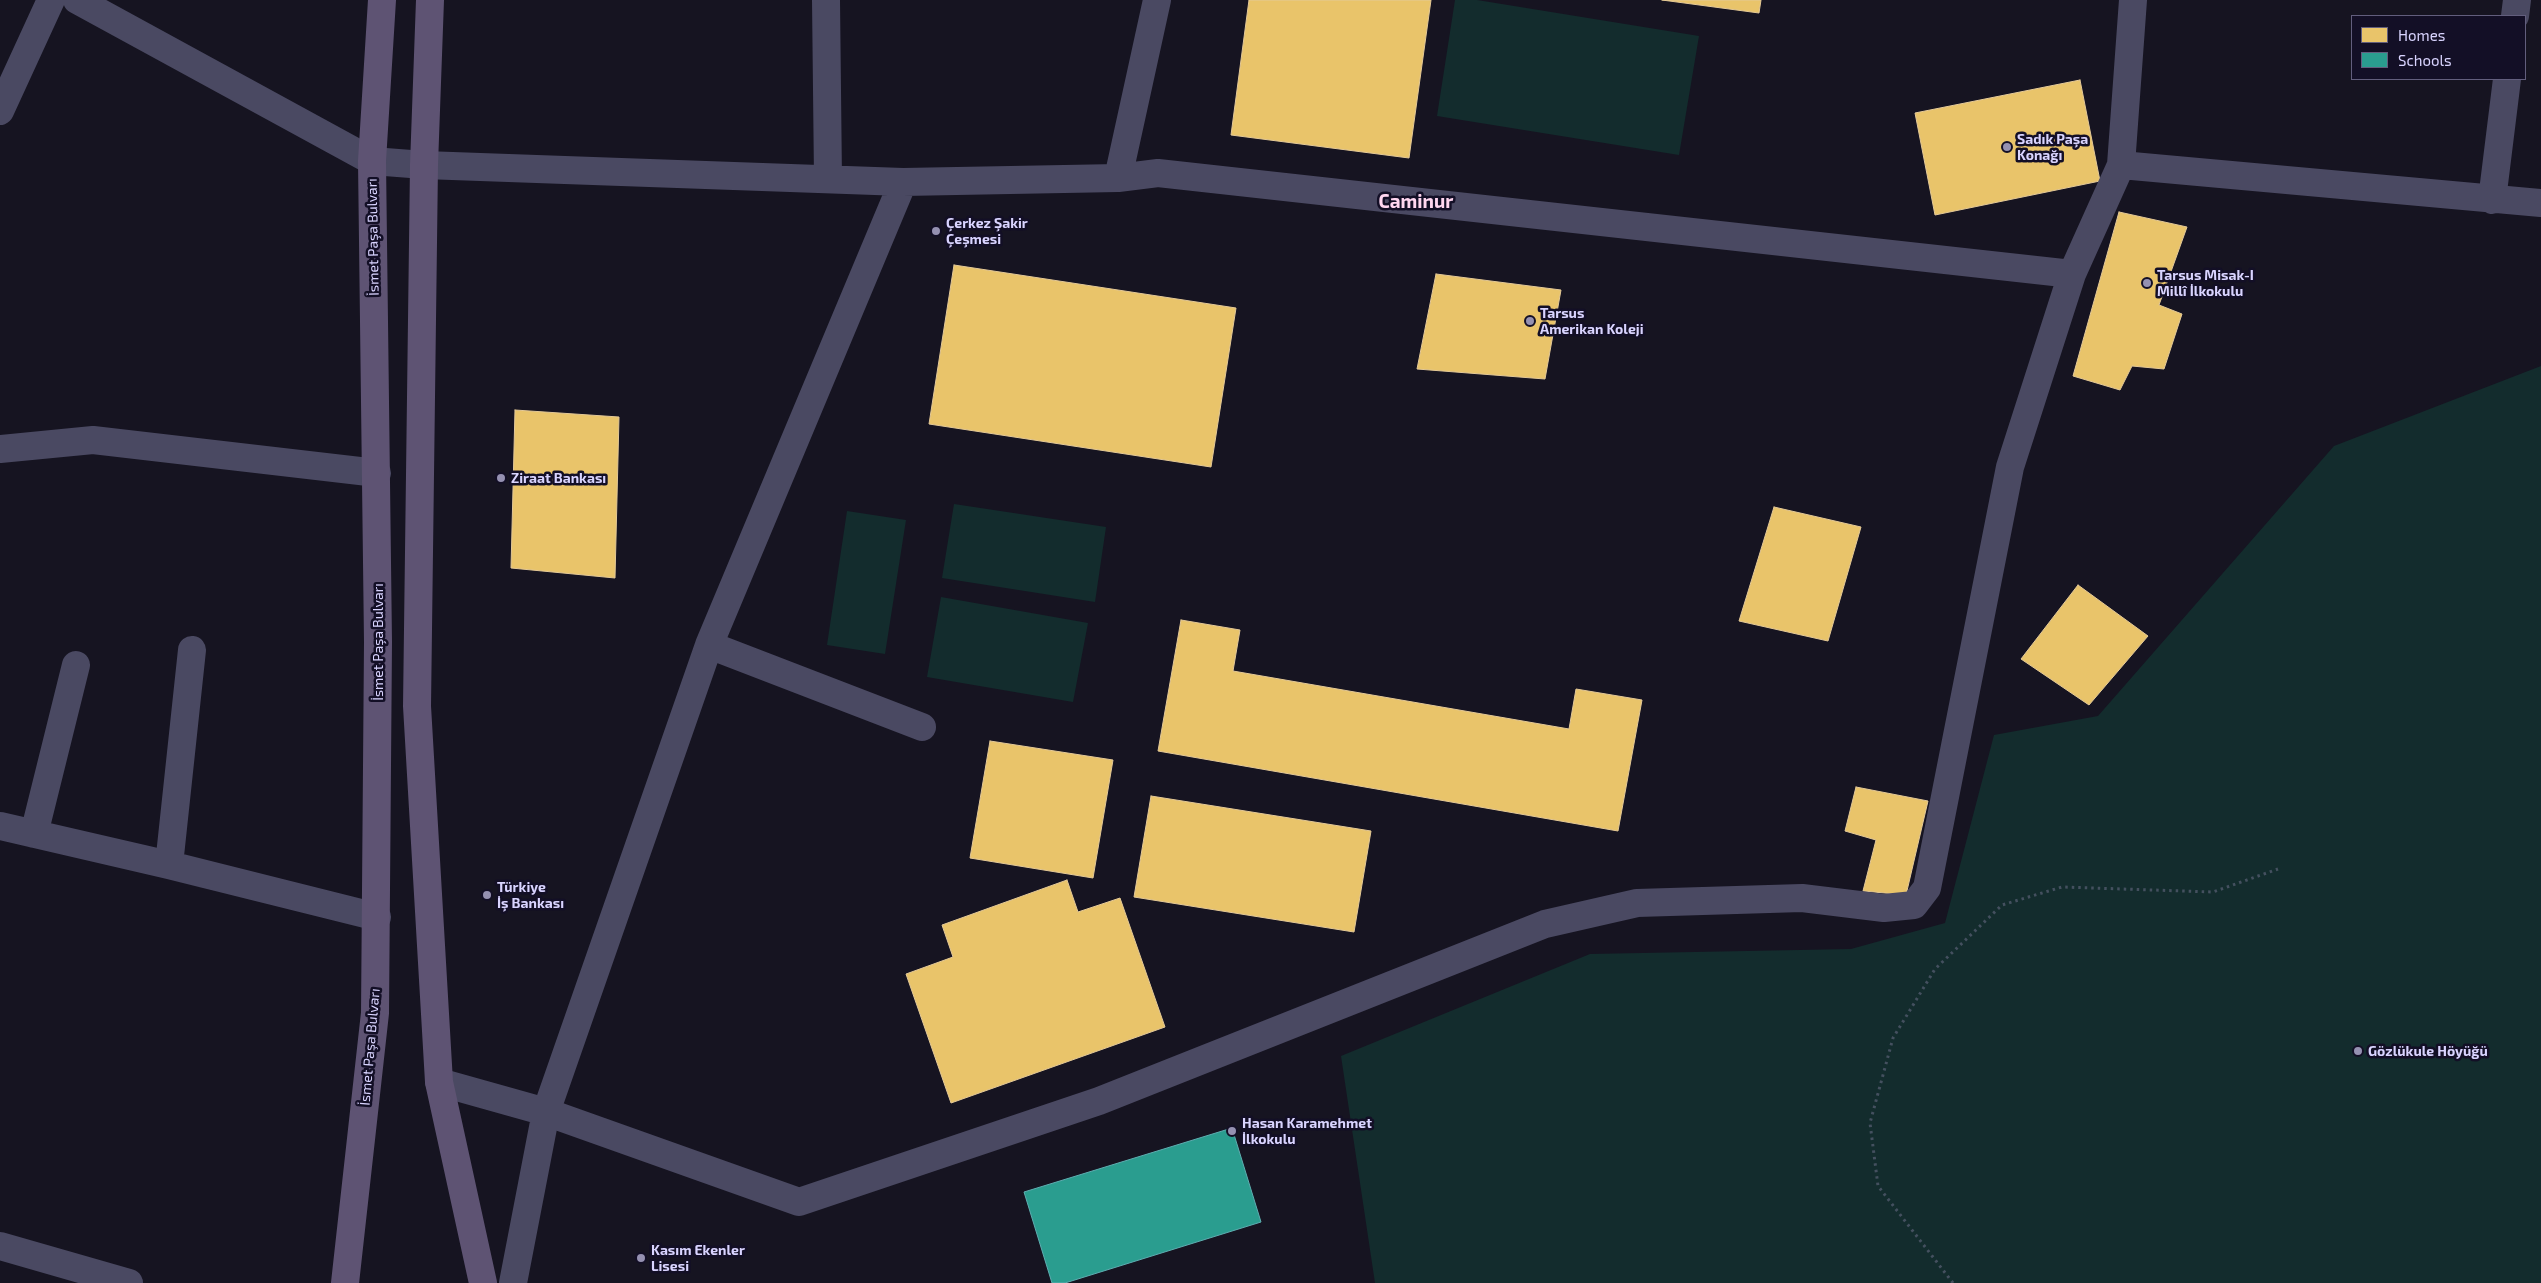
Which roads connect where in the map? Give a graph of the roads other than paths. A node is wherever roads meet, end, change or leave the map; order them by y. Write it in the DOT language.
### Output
graph roads {
  1 [pos="51,0"];
  2 [pos="76,0"];
  3 [pos="382,0"];
  4 [pos="430,0"];
  5 [pos="826,0"];
  6 [pos="1157,0"];
  7 [pos="2133,0"];
  8 [pos="2517,0"];
  9 [pos="2515,15"];
  10 [pos="2507,80"];
  11 [pos="0,111"];
  12 [pos="372,161"];
  13 [pos="424,165"];
  14 [pos="2121,165"];
  15 [pos="1118,178"];
  16 [pos="828,179"];
  17 [pos="903,182"];
  18 [pos="2492,200"];
  19 [pos="2541,203"];
  20 [pos="2072,274"];
  21 [pos="0,449"];
  22 [pos="377,473"];
  23 [pos="709,645"];
  24 [pos="192,650"];
  25 [pos="76,665"];
  26 [pos="922,727"];
  27 [pos="0,826"];
  28 [pos="34,834"];
  29 [pos="169,865"];
  30 [pos="377,917"];
  31 [pos="439,1082"];
  32 [pos="546,1112"];
  33 [pos="0,1246"];
  34 [pos="98,1279"];
  35 [pos="129,1283"];
  36 [pos="345,1283"];
  37 [pos="483,1283"];
  38 [pos="513,1283"];
  1 -- 11 [label="street"];
  2 -- 12 [label="street"];
  3 -- 12 [label="main road, İsmet Paşa Bulvarı"];
  4 -- 13 [label="main road"];
  5 -- 16 [label="street"];
  6 -- 15 [label="street"];
  7 -- 14 [label="street"];
  8 -- 9 [label="street"];
  10 -- 18 [label="street"];
  12 -- 13 [label="street"];
  12 -- 22 [label="main road, İsmet Paşa Bulvarı"];
  13 -- 16 [label="street"];
  13 -- 31 [label="main road"];
  14 -- 18 [label="street"];
  14 -- 20 [label="street"];
  15 -- 17 [label="street"];
  15 -- 20 [label="street"];
  16 -- 17 [label="street"];
  17 -- 23 [label="street"];
  18 -- 19 [label="street"];
  20 -- 32 [label="street"];
  21 -- 22 [label="street"];
  22 -- 30 [label="main road, İsmet Paşa Bulvarı"];
  23 -- 26 [label="street"];
  23 -- 32 [label="street"];
  24 -- 29 [label="street"];
  25 -- 28 [label="street"];
  27 -- 28 [label="street"];
  28 -- 29 [label="street"];
  29 -- 30 [label="street"];
  30 -- 36 [label="main road, İsmet Paşa Bulvarı"];
  31 -- 32 [label="street"];
  31 -- 37 [label="main road"];
  32 -- 38 [label="street"];
  33 -- 34 [label="street"];
  34 -- 35 [label="street"];
}
